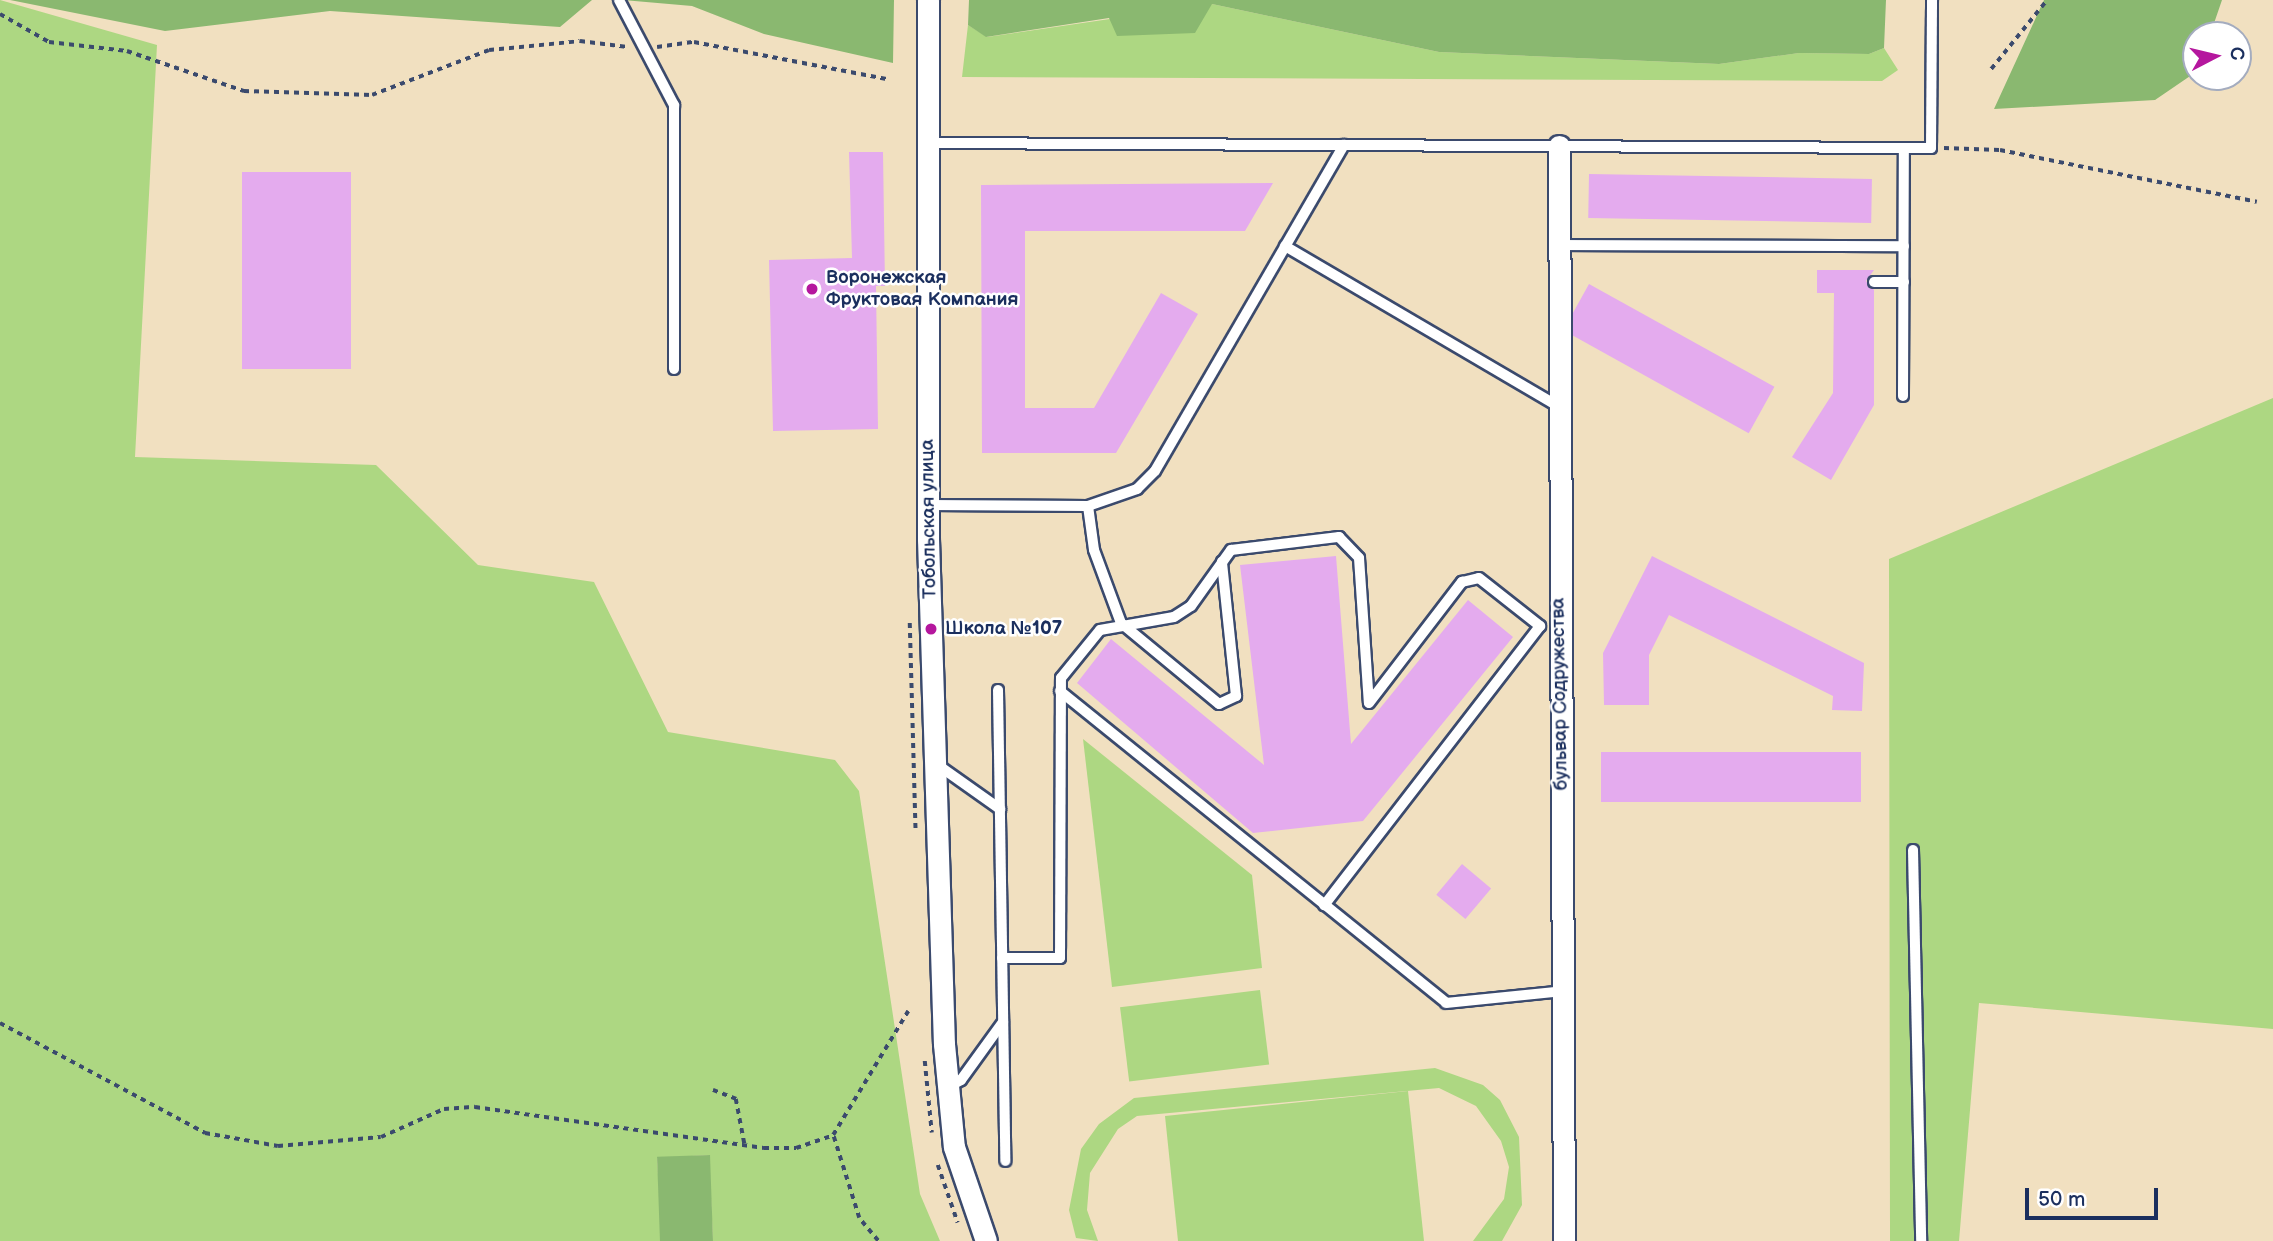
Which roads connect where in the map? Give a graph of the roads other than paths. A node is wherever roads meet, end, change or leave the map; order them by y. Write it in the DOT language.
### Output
graph roads {
  1 [pos="619,0"];
  2 [pos="928,0"];
  3 [pos="1932,0"];
  4 [pos="927,143"];
  5 [pos="1344,145"];
  6 [pos="1559,146"];
  7 [pos="1904,148"];
  8 [pos="1559,244"];
  9 [pos="1285,246"];
  10 [pos="1904,246"];
  11 [pos="1874,282"];
  12 [pos="1904,282"];
  13 [pos="674,369"];
  14 [pos="1903,396"];
  15 [pos="1556,405"];
  16 [pos="928,505"];
  17 [pos="1088,506"];
  18 [pos="1222,562"];
  19 [pos="1121,623"];
  20 [pos="998,690"];
  21 [pos="1060,691"];
  22 [pos="935,763"];
  23 [pos="1000,809"];
  24 [pos="1913,850"];
  25 [pos="1324,905"];
  26 [pos="1002,958"];
  27 [pos="1565,991"];
  28 [pos="1003,1023"];
  29 [pos="946,1088"];
  30 [pos="1005,1161"];
  31 [pos="986,1241"];
  32 [pos="1564,1241"];
  33 [pos="1921,1241"];
  1 -- 13 [label="lane"];
  2 -- 4 [label="street, Тобольская улица"];
  3 -- 7 [label="lane"];
  4 -- 5 [label="lane"];
  4 -- 16 [label="street, Тобольская улица"];
  5 -- 6 [label="lane"];
  5 -- 9 [label="lane"];
  6 -- 7 [label="lane"];
  6 -- 8 [label="street, бульвар Содружества"];
  7 -- 10 [label="lane"];
  8 -- 10 [label="lane"];
  8 -- 15 [label="street, бульвар Содружества"];
  9 -- 15 [label="lane"];
  9 -- 17 [label="lane"];
  10 -- 12 [label="lane"];
  11 -- 12 [label="lane"];
  12 -- 14 [label="lane"];
  15 -- 27 [label="street, бульвар Содружества"];
  16 -- 17 [label="lane"];
  16 -- 22 [label="street, Тобольская улица"];
  17 -- 19 [label="lane"];
  18 -- 19 [label="lane"];
  18 -- 19 [label="lane"];
  18 -- 25 [label="lane"];
  19 -- 21 [label="lane"];
  20 -- 23 [label="lane"];
  21 -- 25 [label="lane"];
  21 -- 26 [label="lane"];
  22 -- 23 [label="lane"];
  22 -- 29 [label="street, Тобольская улица"];
  23 -- 26 [label="lane"];
  24 -- 33 [label="lane"];
  25 -- 27 [label="lane"];
  26 -- 28 [label="lane"];
  27 -- 32 [label="street, бульвар Содружества"];
  28 -- 29 [label="lane"];
  28 -- 30 [label="lane"];
  29 -- 31 [label="street, Тобольская улица"];
}
